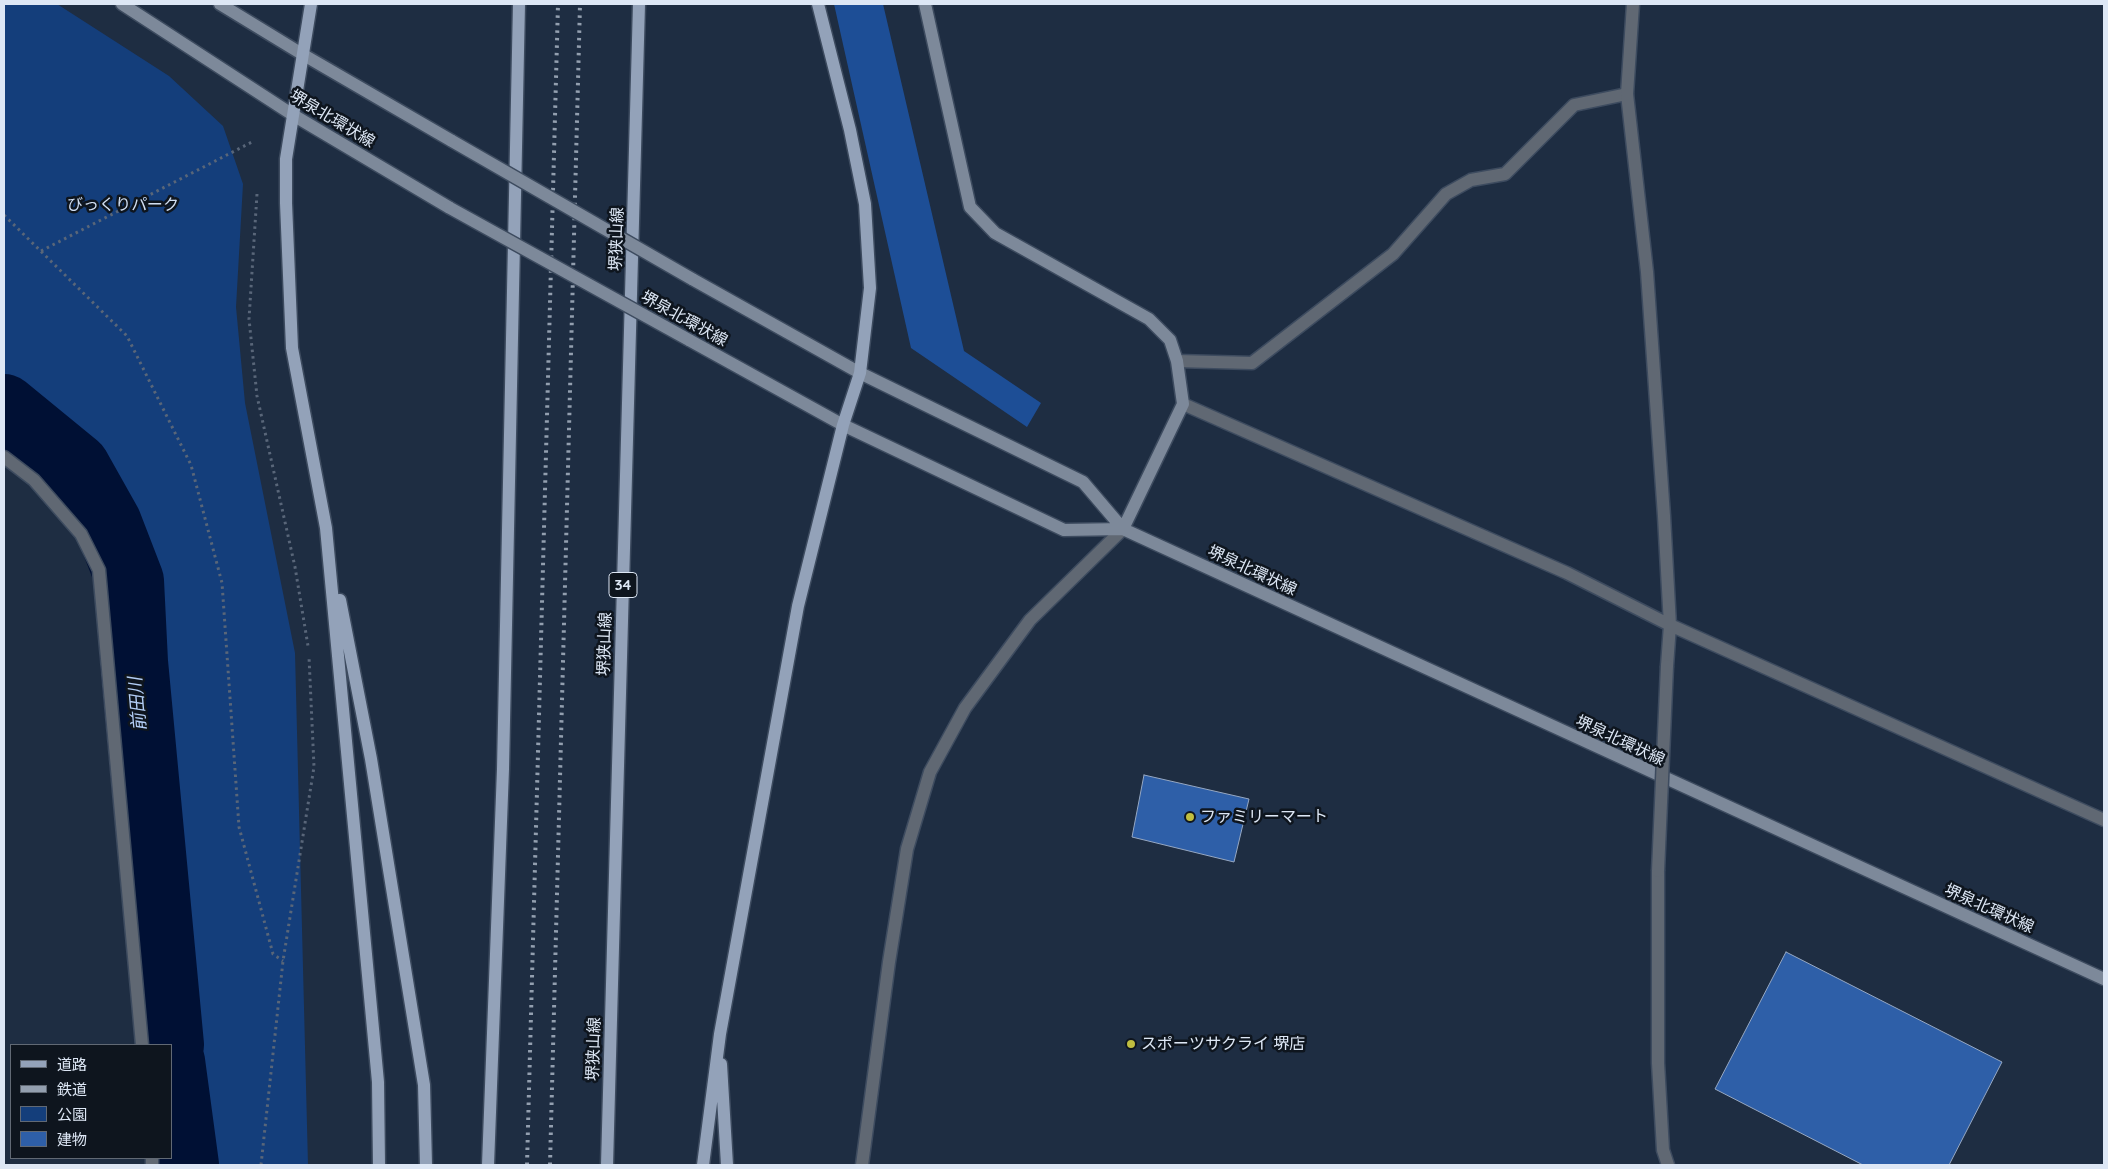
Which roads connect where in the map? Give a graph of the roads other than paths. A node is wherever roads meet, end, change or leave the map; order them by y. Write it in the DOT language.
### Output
graph roads {
  1 [pos="122,4"];
  2 [pos="220,4"];
  3 [pos="311,4"];
  4 [pos="519,4"];
  5 [pos="639,4"];
  6 [pos="818,4"];
  7 [pos="925,4"];
  8 [pos="1633,4"];
  9 [pos="302,54"];
  10 [pos="1627,94"];
  11 [pos="293,115"];
  12 [pos="1177,362"];
  13 [pos="860,374"];
  14 [pos="1183,404"];
  15 [pos="843,425"];
  16 [pos="4,457"];
  17 [pos="326,528"];
  18 [pos="1123,529"];
  19 [pos="1670,625"];
  20 [pos="2104,820"];
  21 [pos="2104,979"];
  22 [pos="720,1034"];
  23 [pos="142,1044"];
  24 [pos="378,1165"];
  25 [pos="426,1165"];
  26 [pos="488,1165"];
  27 [pos="607,1165"];
  28 [pos="703,1165"];
  29 [pos="727,1165"];
  30 [pos="862,1165"];
  31 [pos="1668,1165"];
  1 -- 11 [label="main road, 堺泉北環状線"];
  2 -- 9 [label="main road, 堺泉北環状線"];
  3 -- 9 [label="main road"];
  4 -- 26 [label="main road"];
  5 -- 27 [label="main road, 堺狭山線 / 34"];
  6 -- 13 [label="main road"];
  7 -- 12 [label="main road"];
  8 -- 10 [label="street"];
  9 -- 11 [label="main road"];
  9 -- 13 [label="main road, 堺泉北環状線, bridge"];
  10 -- 12 [label="street"];
  10 -- 19 [label="street"];
  11 -- 15 [label="main road, 堺泉北環状線, bridge"];
  11 -- 17 [label="main road"];
  12 -- 14 [label="main road"];
  13 -- 15 [label="main road"];
  13 -- 18 [label="main road, 堺泉北環状線"];
  14 -- 18 [label="main road"];
  14 -- 19 [label="street"];
  15 -- 18 [label="main road, 堺泉北環状線"];
  15 -- 22 [label="main road"];
  16 -- 23 [label="street"];
  17 -- 24 [label="main road"];
  17 -- 25 [label="main road"];
  18 -- 21 [label="main road, 堺泉北環状線"];
  18 -- 30 [label="street"];
  19 -- 20 [label="street"];
  19 -- 31 [label="street, bridge"];
  22 -- 28 [label="main road"];
  22 -- 29 [label="main road"];
}
